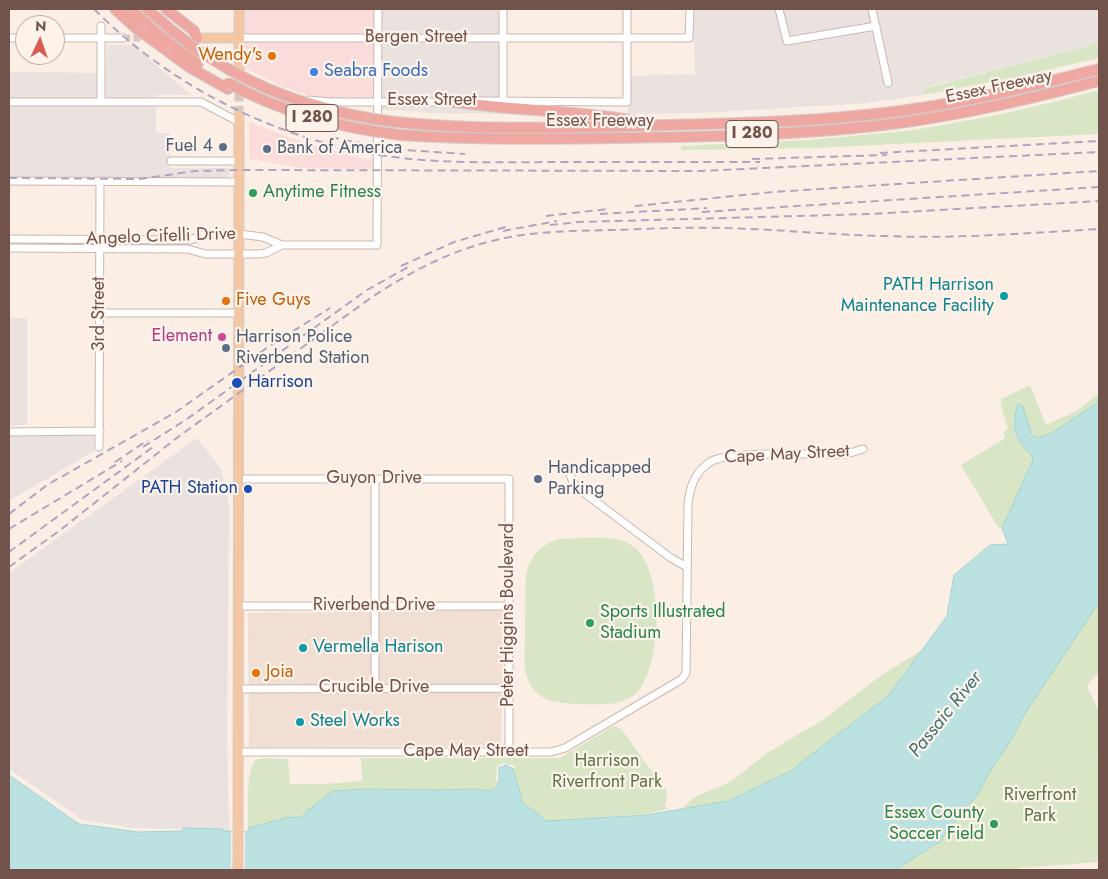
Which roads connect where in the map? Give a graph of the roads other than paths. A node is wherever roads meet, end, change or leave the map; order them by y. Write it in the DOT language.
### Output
graph roads {
  1 [pos="115,9"];
  2 [pos="130,9"];
  3 [pos="147,9"];
  4 [pos="166,9"];
  5 [pos="240,9"];
  6 [pos="378,9"];
  7 [pos="502,9"];
  8 [pos="627,9"];
  9 [pos="690,9"];
  10 [pos="779,9"];
  11 [pos="872,9"];
  12 [pos="101,26"];
  13 [pos="876,26"];
  14 [pos="140,33"];
  15 [pos="65,38"];
  16 [pos="100,38"];
  17 [pos="123,38"];
  18 [pos="240,38"];
  19 [pos="378,38"];
  20 [pos="503,38"];
  21 [pos="627,38"];
  22 [pos="196,43"];
  23 [pos="1099,69"];
  24 [pos="1099,81"];
  25 [pos="240,83"];
  26 [pos="888,83"];
  27 [pos="228,86"];
  28 [pos="503,101"];
  29 [pos="9,102"];
  30 [pos="101,102"];
  31 [pos="378,102"];
  32 [pos="454,102"];
  33 [pos="240,119"];
  34 [pos="653,126"];
  35 [pos="171,161"];
  36 [pos="240,162"];
  37 [pos="9,181"];
  38 [pos="100,181"];
  39 [pos="239,182"];
  40 [pos="239,234"];
  41 [pos="9,240"];
  42 [pos="100,240"];
  43 [pos="282,245"];
  44 [pos="9,248"];
  45 [pos="100,248"];
  46 [pos="239,254"];
  47 [pos="100,313"];
  48 [pos="239,315"];
  49 [pos="100,431"];
  50 [pos="9,432"];
  51 [pos="99,447"];
  52 [pos="863,449"];
  53 [pos="568,469"];
  54 [pos="239,478"];
  55 [pos="375,479"];
  56 [pos="509,479"];
  57 [pos="687,567"];
  58 [pos="239,606"];
  59 [pos="376,606"];
  60 [pos="508,606"];
  61 [pos="239,688"];
  62 [pos="375,688"];
  63 [pos="509,688"];
  64 [pos="239,752"];
  65 [pos="508,752"];
  66 [pos="238,870"];
  1 -- 14 [label="highway"];
  2 -- 27 [label="highway, Essex Freeway / I 280, bridge"];
  3 -- 22 [label="highway, Essex Freeway / I 280, bridge"];
  4 -- 22 [label="highway"];
  5 -- 18 [label="main road"];
  6 -- 19 [label="street"];
  7 -- 20 [label="street"];
  8 -- 21 [label="street"];
  9 -- 21 [label="street, Bergen Street"];
  10 -- 13 [label="street"];
  11 -- 13 [label="street"];
  12 -- 16 [label="street"];
  13 -- 26 [label="street"];
  14 -- 22 [label="street, Bergen Street"];
  14 -- 27 [label="highway, bridge"];
  15 -- 16 [label="street"];
  16 -- 17 [label="street"];
  16 -- 30 [label="street"];
  18 -- 19 [label="street, Bergen Street"];
  18 -- 22 [label="main road, Bergen Street"];
  18 -- 25 [label="main road"];
  19 -- 20 [label="street, Bergen Street"];
  19 -- 31 [label="street"];
  20 -- 21 [label="street, Bergen Street"];
  20 -- 28 [label="street"];
  21 -- 28 [label="street, Essex Street"];
  22 -- 34 [label="highway, Essex Freeway / I 280, bridge"];
  23 -- 34 [label="highway, Essex Freeway / I 280"];
  24 -- 27 [label="highway, Essex Freeway / I 280, bridge"];
  25 -- 31 [label="street, Essex Street"];
  28 -- 32 [label="street, Essex Street"];
  29 -- 30 [label="street"];
  30 -- 33 [label="street"];
  31 -- 32 [label="street, Essex Street"];
  31 -- 43 [label="street, Angelo Cifelli Drive"];
  32 -- 34 [label="highway"];
  33 -- 36 [label="main road"];
  35 -- 36 [label="street"];
  36 -- 39 [label="main road"];
  37 -- 38 [label="street"];
  38 -- 39 [label="street"];
  38 -- 42 [label="street, 3rd Street"];
  39 -- 40 [label="main road"];
  40 -- 42 [label="street, Angelo Cifelli Drive"];
  40 -- 43 [label="street, Angelo Cifelli Drive"];
  40 -- 46 [label="main road"];
  41 -- 42 [label="street, Angelo Cifelli Drive"];
  42 -- 45 [label="street, 3rd Street"];
  43 -- 46 [label="street, Angelo Cifelli Drive"];
  44 -- 45 [label="street, Angelo Cifelli Drive"];
  45 -- 46 [label="street, Angelo Cifelli Drive"];
  45 -- 47 [label="street, 3rd Street"];
  46 -- 48 [label="main road"];
  47 -- 48 [label="street"];
  47 -- 49 [label="street, 3rd Street"];
  48 -- 54 [label="main road"];
  49 -- 50 [label="street"];
  49 -- 51 [label="street, 3rd Street"];
  52 -- 57 [label="street, Cape May Street"];
  53 -- 57 [label="street"];
  54 -- 55 [label="street, Guyon Drive"];
  54 -- 58 [label="main road"];
  55 -- 56 [label="street, Guyon Drive"];
  55 -- 59 [label="street"];
  56 -- 60 [label="street, Peter Higgins Boulevard"];
  57 -- 65 [label="street, Cape May Street"];
  58 -- 59 [label="street, Riverbend Drive"];
  58 -- 61 [label="main road"];
  59 -- 60 [label="street, Riverbend Drive"];
  59 -- 62 [label="street"];
  60 -- 63 [label="street, Peter Higgins Boulevard"];
  61 -- 62 [label="street, Crucible Drive"];
  61 -- 64 [label="main road"];
  62 -- 63 [label="street, Crucible Drive"];
  63 -- 65 [label="street, Peter Higgins Boulevard"];
  64 -- 65 [label="street, Cape May Street"];
  64 -- 66 [label="main road"];
}
